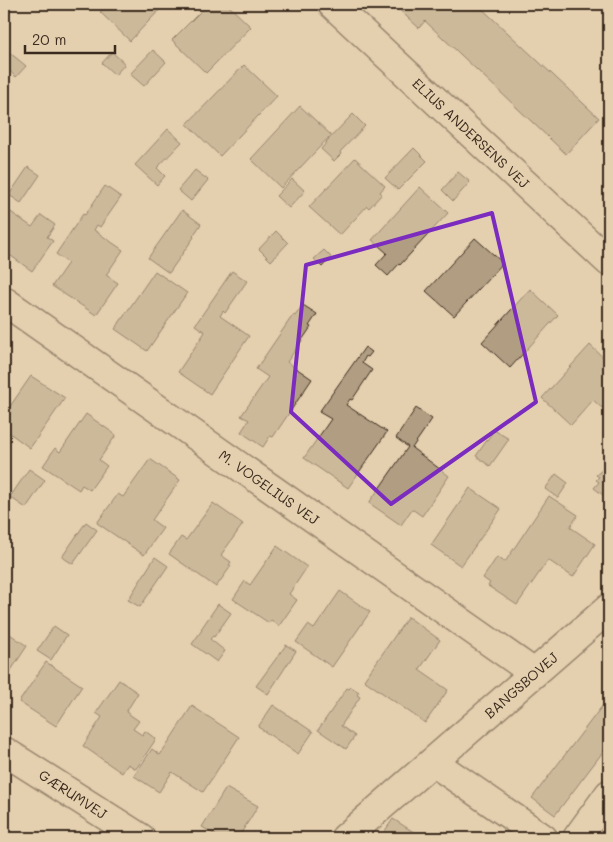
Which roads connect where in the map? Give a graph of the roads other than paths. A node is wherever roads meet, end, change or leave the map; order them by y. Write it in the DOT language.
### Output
graph roads {
  1 [pos="332,4"];
  2 [pos="609,262"];
  3 [pos="4,302"];
  4 [pos="609,608"];
  5 [pos="534,674"];
  6 [pos="4,751"];
  7 [pos="433,762"];
  8 [pos="609,794"];
  9 [pos="141,838"];
  10 [pos="345,838"];
  11 [pos="543,838"];
  12 [pos="577,838"];
  1 -- 2 [label="street, ELIUS ANDERSENS VEJ"];
  3 -- 5 [label="street, M. VOGELIUS VEJ"];
  4 -- 5 [label="street, BANGSBOVEJ"];
  5 -- 7 [label="street, BANGSBOVEJ"];
  6 -- 9 [label="street, GÆRUMVEJ"];
  7 -- 10 [label="street, BANGSBOVEJ"];
  7 -- 11 [label="street"];
  8 -- 12 [label="street"];
}
